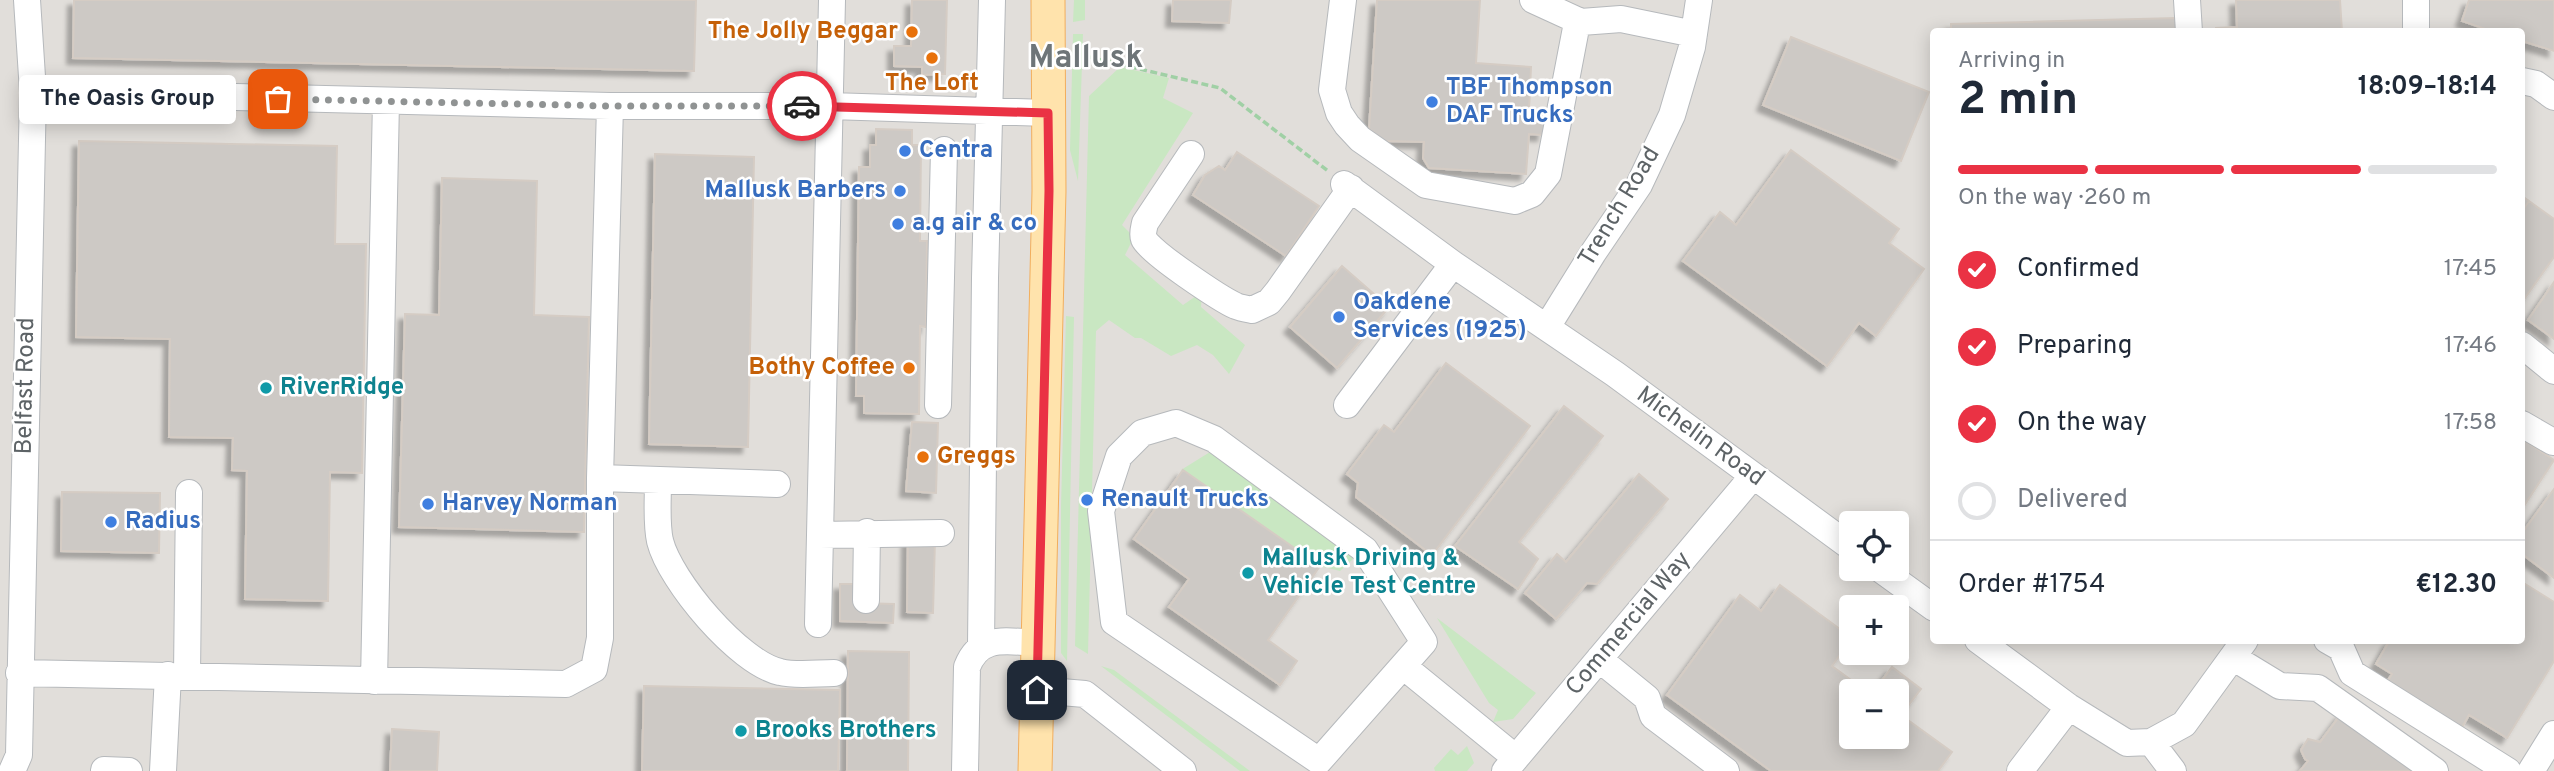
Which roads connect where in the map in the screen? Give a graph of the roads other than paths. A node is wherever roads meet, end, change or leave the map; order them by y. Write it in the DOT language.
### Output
graph roads {
  1 [pos="27,0"];
  2 [pos="832,0"];
  3 [pos="992,0"];
  4 [pos="1048,0"];
  5 [pos="1343,0"];
  6 [pos="1533,0"];
  7 [pos="1699,0"];
  8 [pos="2187,0"];
  9 [pos="2416,0"];
  10 [pos="1581,22"];
  11 [pos="2189,28"];
  12 [pos="2416,28"];
  13 [pos="1693,34"];
  14 [pos="2525,82"];
  15 [pos="33,92"];
  16 [pos="2554,97"];
  17 [pos="387,101"];
  18 [pos="610,106"];
  19 [pos="830,106"];
  20 [pos="989,110"];
  21 [pos="1048,113"];
  22 [pos="944,150"];
  23 [pos="1191,154"];
  24 [pos="1453,264"];
  25 [pos="941,277"];
  26 [pos="985,278"];
  27 [pos="1547,327"];
  28 [pos="2525,347"];
  29 [pos="2554,371"];
  30 [pos="938,405"];
  31 [pos="1347,405"];
  32 [pos="2525,426"];
  33 [pos="2553,442"];
  34 [pos="1754,476"];
  35 [pos="600,478"];
  36 [pos="657,481"];
  37 [pos="777,484"];
  38 [pos="189,493"];
  39 [pos="867,533"];
  40 [pos="941,533"];
  41 [pos="820,535"];
  42 [pos="1839,538"];
  43 [pos="12,551"];
  44 [pos="1897,581"];
  45 [pos="866,600"];
  46 [pos="1930,605"];
  47 [pos="818,624"];
  48 [pos="1039,643"];
  49 [pos="1983,644"];
  50 [pos="2338,644"];
  51 [pos="981,645"];
  52 [pos="2239,649"];
  53 [pos="1599,659"];
  54 [pos="1404,666"];
  55 [pos="19,673"];
  56 [pos="834,673"];
  57 [pos="177,676"];
  58 [pos="374,681"];
  59 [pos="1037,690"];
  60 [pos="2068,707"];
  61 [pos="2554,734"];
  62 [pos="2151,742"];
  63 [pos="1510,765"];
  64 [pos="12,771"];
  65 [pos="163,771"];
  66 [pos="965,771"];
  67 [pos="1035,771"];
  68 [pos="1183,771"];
  69 [pos="1726,771"];
  70 [pos="2020,771"];
  71 [pos="2173,771"];
  72 [pos="2435,771"];
  73 [pos="2508,771"];
  74 [pos="2531,771"];
  1 -- 15 [label="street, Belfast Road"];
  2 -- 19 [label="street"];
  3 -- 20 [label="street"];
  4 -- 21 [label="main road"];
  5 -- 10 [label="street"];
  6 -- 10 [label="street"];
  7 -- 13 [label="street, Trench Road"];
  8 -- 11 [label="street"];
  9 -- 12 [label="street"];
  10 -- 13 [label="street"];
  13 -- 27 [label="street, Trench Road"];
  14 -- 16 [label="street"];
  15 -- 17 [label="street"];
  15 -- 43 [label="street, Belfast Road"];
  17 -- 18 [label="street"];
  17 -- 58 [label="street"];
  18 -- 19 [label="street"];
  18 -- 35 [label="street"];
  19 -- 20 [label="street"];
  19 -- 41 [label="street"];
  20 -- 21 [label="street"];
  20 -- 26 [label="street"];
  21 -- 48 [label="main road"];
  22 -- 25 [label="street"];
  23 -- 24 [label="street, Michelin Road"];
  24 -- 27 [label="street, Michelin Road"];
  24 -- 31 [label="street"];
  25 -- 26 [label="street"];
  25 -- 30 [label="street"];
  26 -- 51 [label="street"];
  27 -- 34 [label="street, Michelin Road"];
  28 -- 29 [label="street"];
  32 -- 33 [label="street"];
  34 -- 42 [label="street, Michelin Road"];
  34 -- 53 [label="street, Commercial Way"];
  35 -- 36 [label="street"];
  35 -- 58 [label="street"];
  36 -- 37 [label="street"];
  36 -- 56 [label="street"];
  38 -- 57 [label="street"];
  39 -- 40 [label="street"];
  39 -- 41 [label="street"];
  39 -- 45 [label="street"];
  41 -- 47 [label="street"];
  43 -- 55 [label="street, Belfast Road"];
  44 -- 46 [label="street"];
  48 -- 51 [label="street"];
  48 -- 59 [label="main road"];
  49 -- 60 [label="street"];
  50 -- 73 [label="street"];
  51 -- 66 [label="street"];
  52 -- 62 [label="street"];
  52 -- 72 [label="street"];
  53 -- 63 [label="street, Commercial Way"];
  53 -- 69 [label="street"];
  54 -- 54 [label="street"];
  54 -- 63 [label="street"];
  55 -- 57 [label="street"];
  55 -- 64 [label="street, Belfast Road"];
  57 -- 58 [label="street"];
  57 -- 65 [label="street"];
  59 -- 67 [label="main road"];
  59 -- 68 [label="street"];
  60 -- 62 [label="street"];
  60 -- 70 [label="street"];
  61 -- 74 [label="street"];
  62 -- 71 [label="street"];
}
